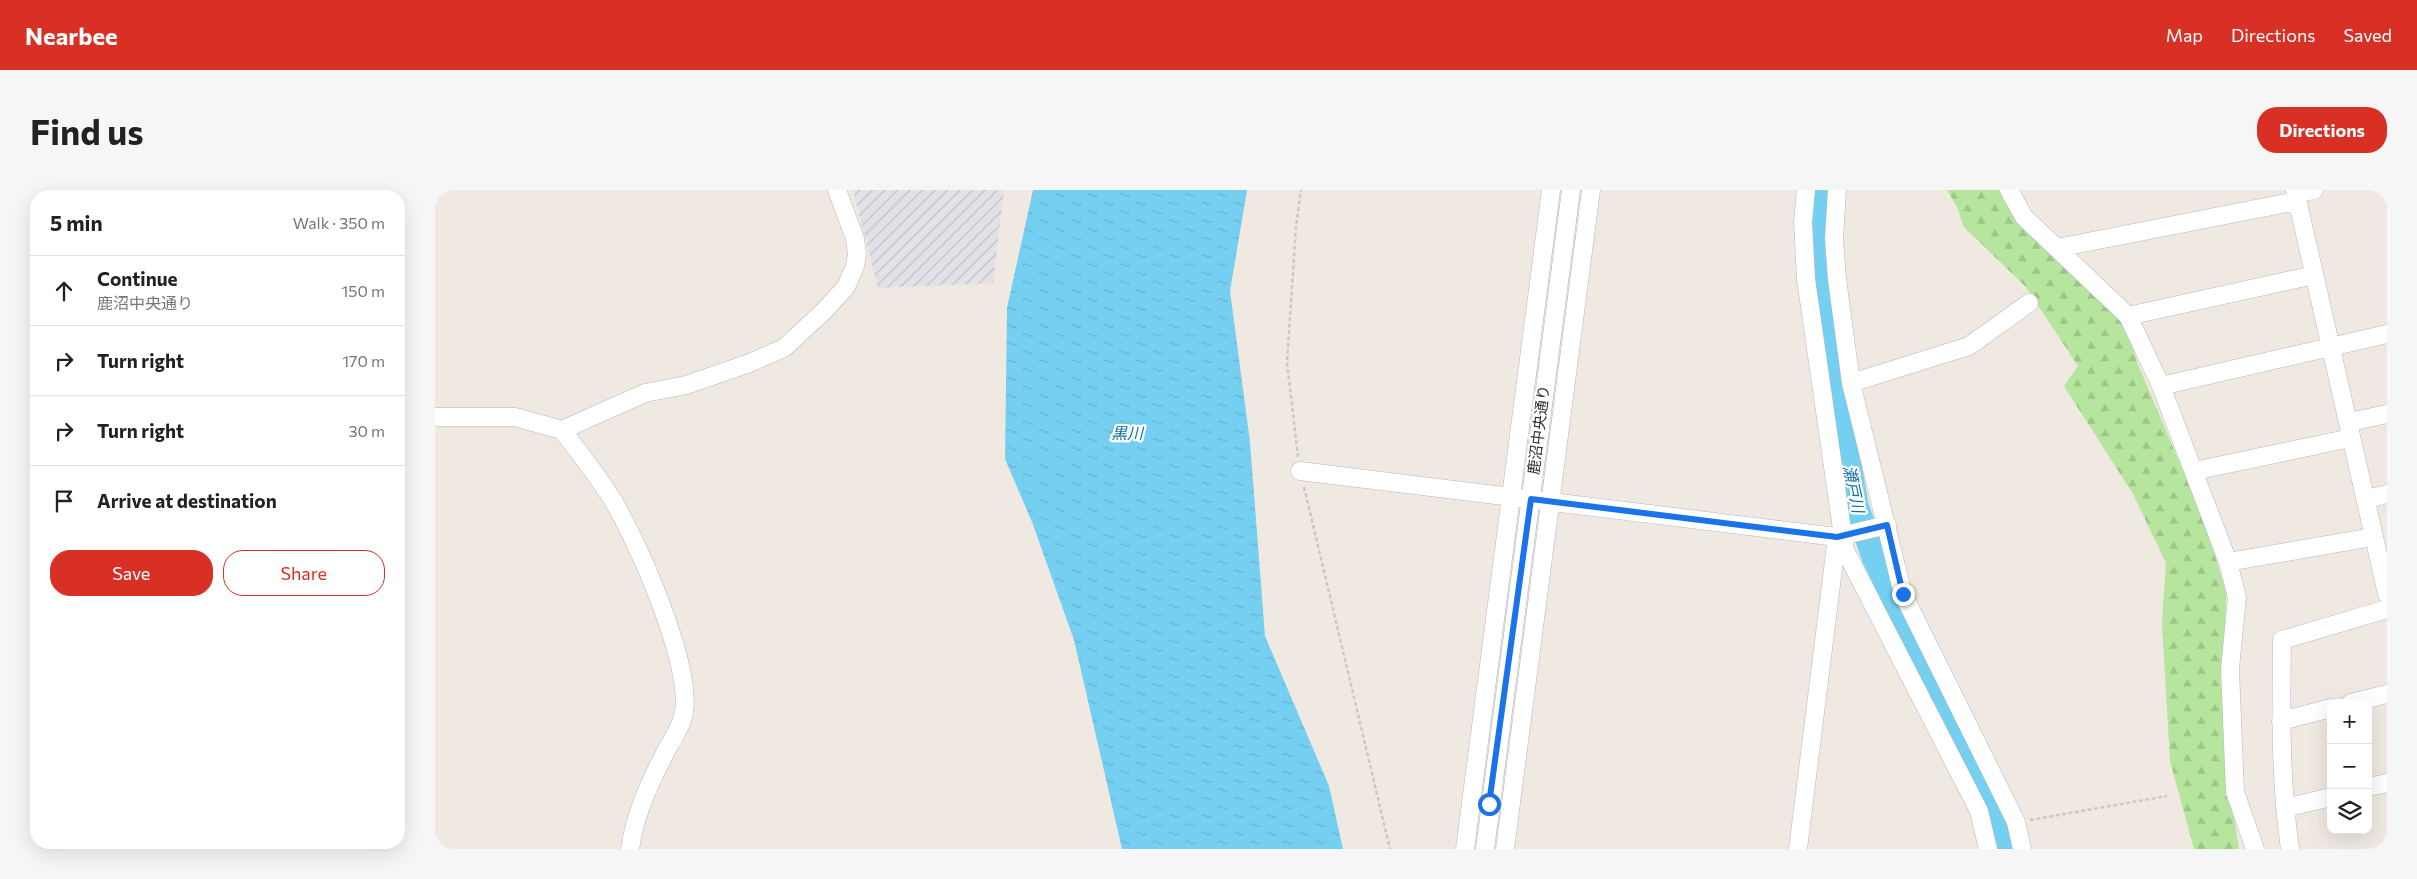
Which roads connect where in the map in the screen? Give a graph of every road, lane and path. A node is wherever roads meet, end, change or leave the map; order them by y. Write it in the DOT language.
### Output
graph roads {
  1 [pos="837,190"];
  2 [pos="1301,190"];
  3 [pos="1551,190"];
  4 [pos="1571,190"];
  5 [pos="1591,190"];
  6 [pos="1806,190"];
  7 [pos="1837,190"];
  8 [pos="2009,190"];
  9 [pos="2314,190"];
  10 [pos="2296,195"];
  11 [pos="2057,248"];
  12 [pos="2315,275"];
  13 [pos="2029,303"];
  14 [pos="2128,316"];
  15 [pos="2387,334"];
  16 [pos="2331,347"];
  17 [pos="1851,383"];
  18 [pos="2161,386"];
  19 [pos="2387,414"];
  20 [pos="435,417"];
  21 [pos="562,430"];
  22 [pos="2350,430"];
  23 [pos="1300,470"];
  24 [pos="2194,472"];
  25 [pos="2387,494"];
  26 [pos="1510,496"];
  27 [pos="2367,498"];
  28 [pos="1531,499"];
  29 [pos="1550,501"];
  30 [pos="1887,525"];
  31 [pos="1841,536"];
  32 [pos="2373,537"];
  33 [pos="2228,562"];
  34 [pos="2387,594"];
  35 [pos="2387,609"];
  36 [pos="2387,694"];
  37 [pos="2367,699"];
  38 [pos="2327,709"];
  39 [pos="2281,721"];
  40 [pos="2387,783"];
  41 [pos="2372,786"];
  42 [pos="2167,796"];
  43 [pos="2327,798"];
  44 [pos="2285,808"];
  45 [pos="2017,822"];
  46 [pos="630,849"];
  47 [pos="1390,849"];
  48 [pos="1465,849"];
  49 [pos="1485,849"];
  50 [pos="1505,849"];
  51 [pos="1798,849"];
  52 [pos="1988,849"];
  53 [pos="2022,849"];
  54 [pos="2255,849"];
  55 [pos="2291,849"];
  1 -- 21 [label="street"];
  2 -- 23 [label="path"];
  3 -- 26 [label="street"];
  4 -- 28 [label="street, 鹿沼中央通り"];
  5 -- 29 [label="street"];
  6 -- 31 [label="street"];
  7 -- 17 [label="street"];
  8 -- 11 [label="street"];
  9 -- 10 [label="street"];
  10 -- 11 [label="street"];
  10 -- 12 [label="street"];
  11 -- 14 [label="street"];
  12 -- 14 [label="street"];
  12 -- 16 [label="street"];
  13 -- 17 [label="street"];
  14 -- 18 [label="street"];
  15 -- 16 [label="street"];
  16 -- 18 [label="street"];
  16 -- 22 [label="street"];
  17 -- 30 [label="street"];
  18 -- 24 [label="street"];
  19 -- 22 [label="street"];
  20 -- 21 [label="street"];
  21 -- 46 [label="street"];
  22 -- 24 [label="street"];
  22 -- 27 [label="street"];
  23 -- 26 [label="street"];
  23 -- 47 [label="path"];
  24 -- 33 [label="street"];
  25 -- 27 [label="street"];
  26 -- 28 [label="street"];
  26 -- 48 [label="street"];
  27 -- 32 [label="street"];
  28 -- 29 [label="street"];
  28 -- 49 [label="street, 鹿沼中央通り"];
  29 -- 31 [label="street"];
  29 -- 50 [label="street"];
  30 -- 31 [label="street"];
  30 -- 45 [label="street"];
  31 -- 51 [label="street"];
  31 -- 52 [label="street"];
  32 -- 33 [label="street"];
  32 -- 34 [label="street"];
  33 -- 54 [label="street"];
  35 -- 39 [label="street"];
  36 -- 37 [label="street"];
  38 -- 39 [label="street"];
  39 -- 44 [label="street"];
  40 -- 41 [label="street"];
  42 -- 45 [label="path"];
  43 -- 44 [label="street"];
  44 -- 55 [label="street"];
  45 -- 53 [label="street"];
}
